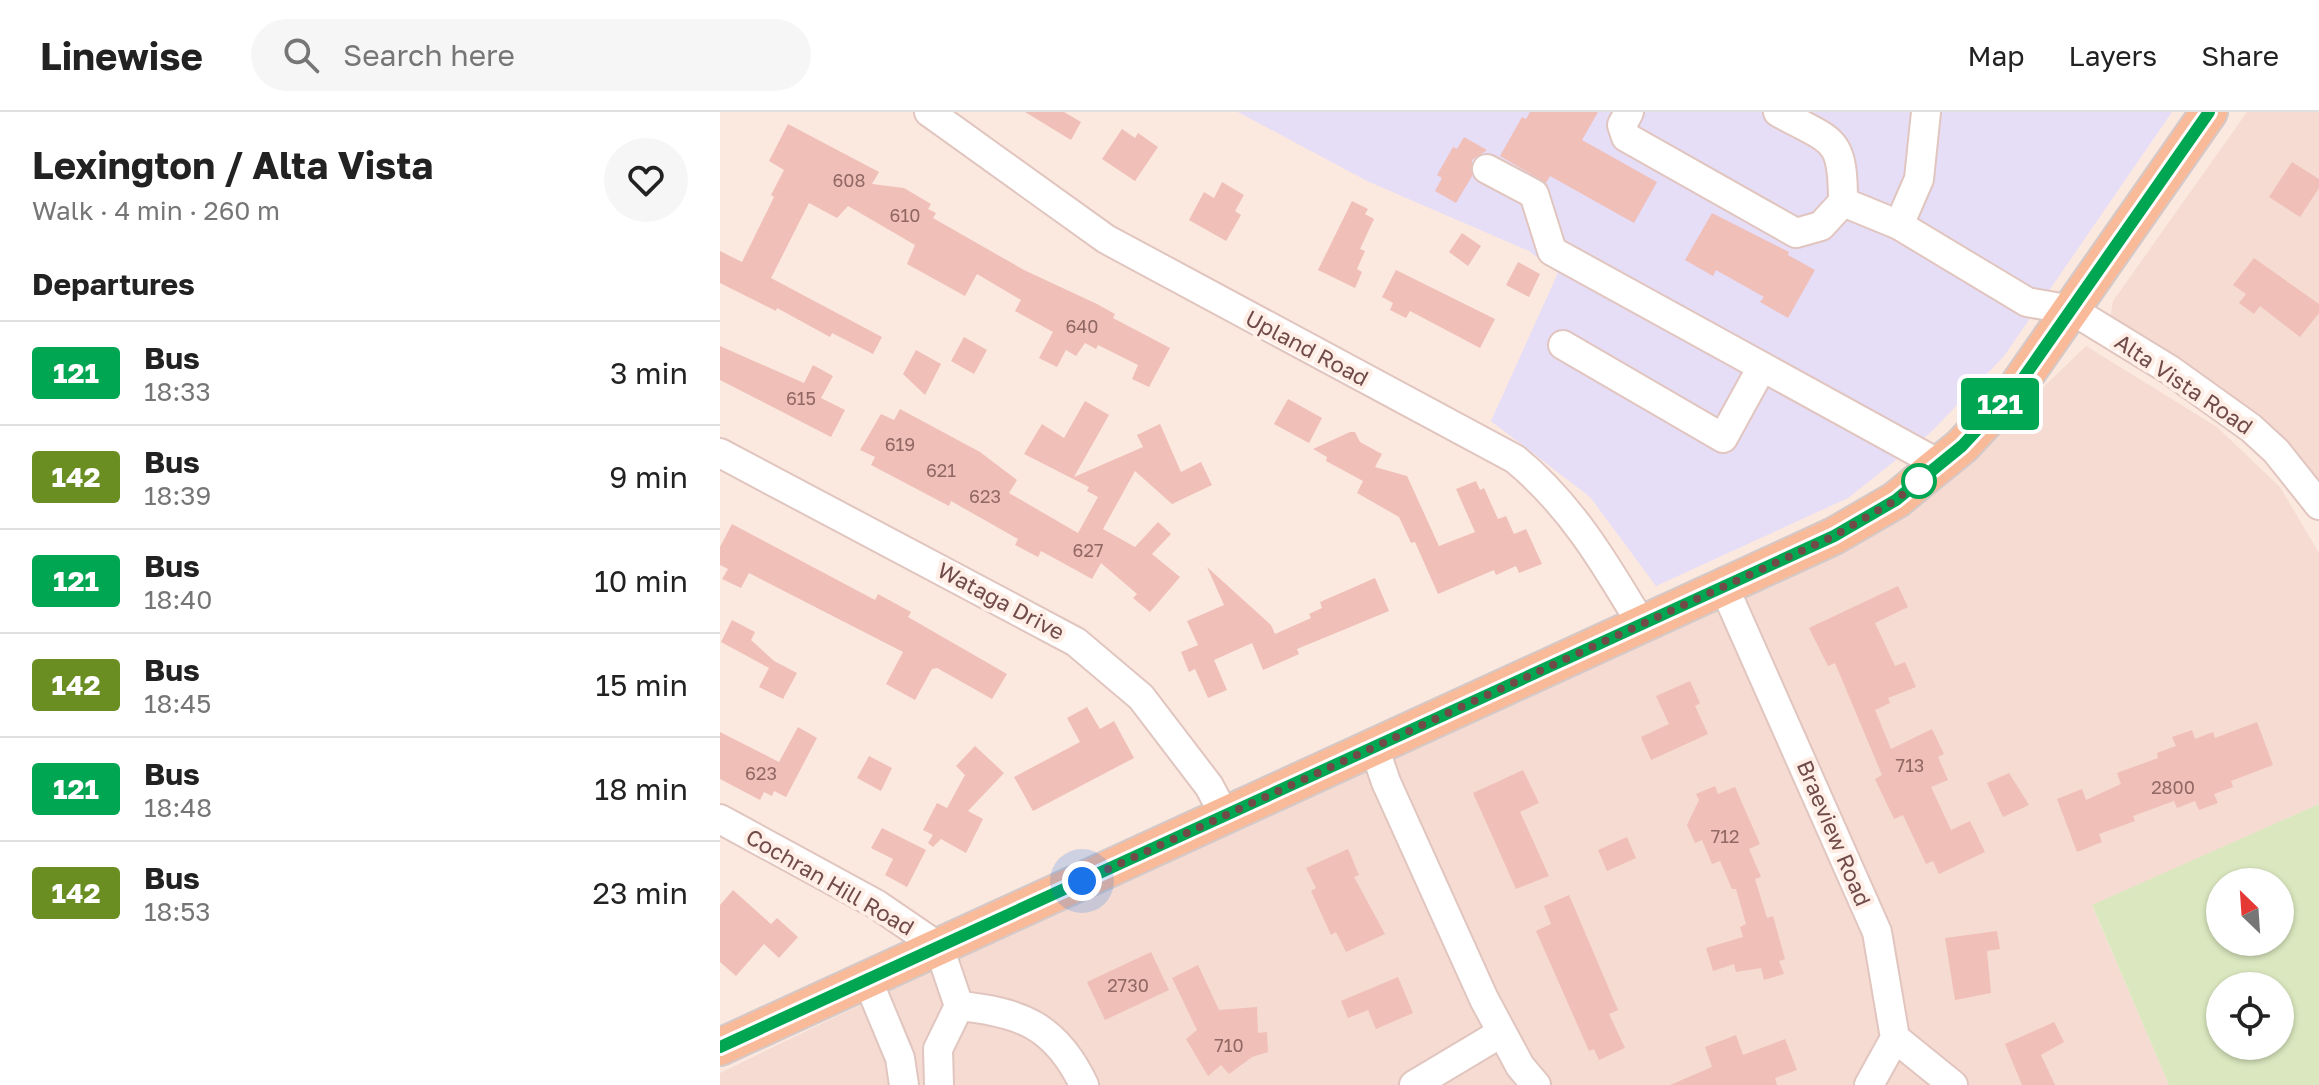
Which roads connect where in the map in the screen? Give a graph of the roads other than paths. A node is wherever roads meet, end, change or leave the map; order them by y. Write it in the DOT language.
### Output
graph roads {
  1 [pos="929,112"];
  2 [pos="1629,112"];
  3 [pos="1778,112"];
  4 [pos="1926,112"];
  5 [pos="2209,112"];
  6 [pos="1487,169"];
  7 [pos="1843,202"];
  8 [pos="1899,225"];
  9 [pos="2072,310"];
  10 [pos="1563,345"];
  11 [pos="1762,367"];
  12 [pos="720,453"];
  13 [pos="1939,464"];
  14 [pos="2319,505"];
  15 [pos="1724,587"];
  16 [pos="1642,625"];
  17 [pos="1374,747"];
  18 [pos="1225,816"];
  19 [pos="720,819"];
  20 [pos="939,947"];
  21 [pos="868,981"];
  22 [pos="959,1006"];
  23 [pos="1501,1033"];
  24 [pos="1895,1038"];
  25 [pos="720,1047"];
  26 [pos="904,1085"];
  27 [pos="939,1085"];
  28 [pos="1084,1085"];
  29 [pos="1414,1085"];
  30 [pos="1536,1085"];
  31 [pos="1869,1085"];
  32 [pos="1953,1085"];
  1 -- 16 [label="street, Upland Road"];
  2 -- 7 [label="street"];
  3 -- 7 [label="street"];
  4 -- 8 [label="street"];
  5 -- 9 [label="main road"];
  6 -- 11 [label="street"];
  7 -- 8 [label="street"];
  8 -- 9 [label="street"];
  9 -- 13 [label="main road"];
  9 -- 14 [label="street, Alta Vista Road"];
  10 -- 11 [label="street"];
  11 -- 13 [label="street"];
  12 -- 18 [label="street, Wataga Drive"];
  13 -- 15 [label="main road"];
  15 -- 16 [label="main road"];
  15 -- 24 [label="street, Braeview Road"];
  16 -- 17 [label="main road"];
  17 -- 18 [label="main road"];
  17 -- 23 [label="street"];
  18 -- 20 [label="main road"];
  19 -- 20 [label="street, Cochran Hill Road"];
  20 -- 21 [label="main road"];
  20 -- 22 [label="street"];
  21 -- 25 [label="main road"];
  21 -- 26 [label="street"];
  22 -- 27 [label="street"];
  22 -- 28 [label="street"];
  23 -- 29 [label="street"];
  23 -- 30 [label="street"];
  24 -- 31 [label="street"];
  24 -- 32 [label="street"];
}
